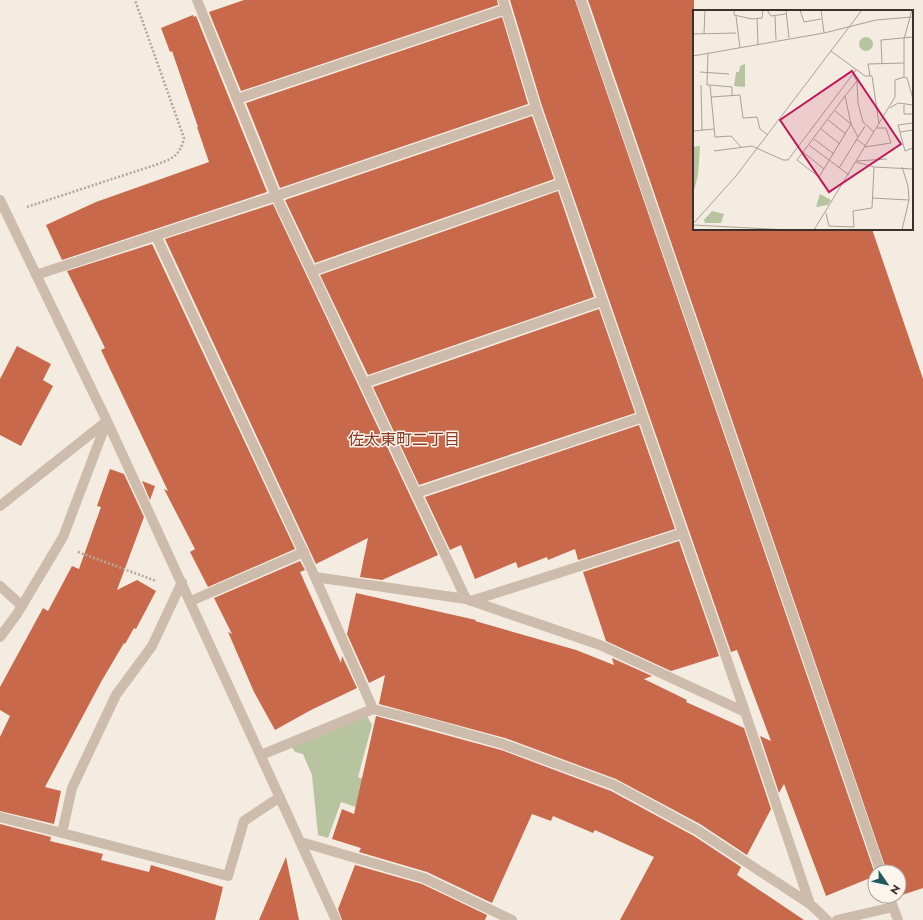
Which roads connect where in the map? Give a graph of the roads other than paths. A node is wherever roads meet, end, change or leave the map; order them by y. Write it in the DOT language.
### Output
graph roads {
  1 [pos="197,0"];
  2 [pos="581,0"];
  3 [pos="505,4"];
  4 [pos="237,99"];
  5 [pos="536,108"];
  6 [pos="562,183"];
  7 [pos="276,196"];
  8 [pos="0,200"];
  9 [pos="156,236"];
  10 [pos="312,271"];
  11 [pos="36,275"];
  12 [pos="602,301"];
  13 [pos="364,383"];
  14 [pos="643,417"];
  15 [pos="107,422"];
  16 [pos="416,493"];
  17 [pos="0,506"];
  18 [pos="683,533"];
  19 [pos="304,552"];
  20 [pos="315,577"];
  21 [pos="0,586"];
  22 [pos="180,586"];
  23 [pos="468,600"];
  24 [pos="191,601"];
  25 [pos="22,606"];
  26 [pos="0,637"];
  27 [pos="373,709"];
  28 [pos="745,712"];
  29 [pos="261,755"];
  30 [pos="280,797"];
  31 [pos="0,817"];
  32 [pos="62,833"];
  33 [pos="301,842"];
  34 [pos="878,864"];
  35 [pos="810,904"];
  36 [pos="892,904"];
  37 [pos="893,907"];
  38 [pos="498,917"];
  39 [pos="336,920"];
  40 [pos="512,920"];
  41 [pos="827,920"];
  42 [pos="837,920"];
  43 [pos="898,920"];
  1 -- 4 [label="street"];
  2 -- 34 [label="street"];
  3 -- 4 [label="street"];
  3 -- 5 [label="street"];
  4 -- 7 [label="street"];
  5 -- 6 [label="street"];
  5 -- 7 [label="street"];
  6 -- 10 [label="street"];
  6 -- 12 [label="street"];
  7 -- 9 [label="street"];
  7 -- 10 [label="street"];
  8 -- 11 [label="street"];
  9 -- 11 [label="street"];
  9 -- 19 [label="street"];
  10 -- 13 [label="street"];
  11 -- 15 [label="street"];
  12 -- 13 [label="street"];
  12 -- 14 [label="street"];
  13 -- 16 [label="street"];
  14 -- 16 [label="street"];
  14 -- 18 [label="street"];
  15 -- 17 [label="street"];
  15 -- 22 [label="street"];
  15 -- 25 [label="street"];
  16 -- 23 [label="street"];
  18 -- 23 [label="street"];
  18 -- 28 [label="street"];
  19 -- 20 [label="street"];
  19 -- 24 [label="street"];
  20 -- 23 [label="street"];
  20 -- 27 [label="street"];
  21 -- 25 [label="street"];
  22 -- 24 [label="street"];
  22 -- 32 [label="street"];
  23 -- 28 [label="street"];
  24 -- 29 [label="street"];
  25 -- 26 [label="street"];
  27 -- 29 [label="street"];
  27 -- 35 [label="street"];
  28 -- 35 [label="street"];
  29 -- 30 [label="street"];
  30 -- 32 [label="street"];
  30 -- 33 [label="street"];
  31 -- 32 [label="street"];
  33 -- 38 [label="street"];
  33 -- 39 [label="street"];
  35 -- 41 [label="street"];
  36 -- 37 [label="street"];
  37 -- 42 [label="street"];
  37 -- 43 [label="street"];
  38 -- 40 [label="street"];
}
